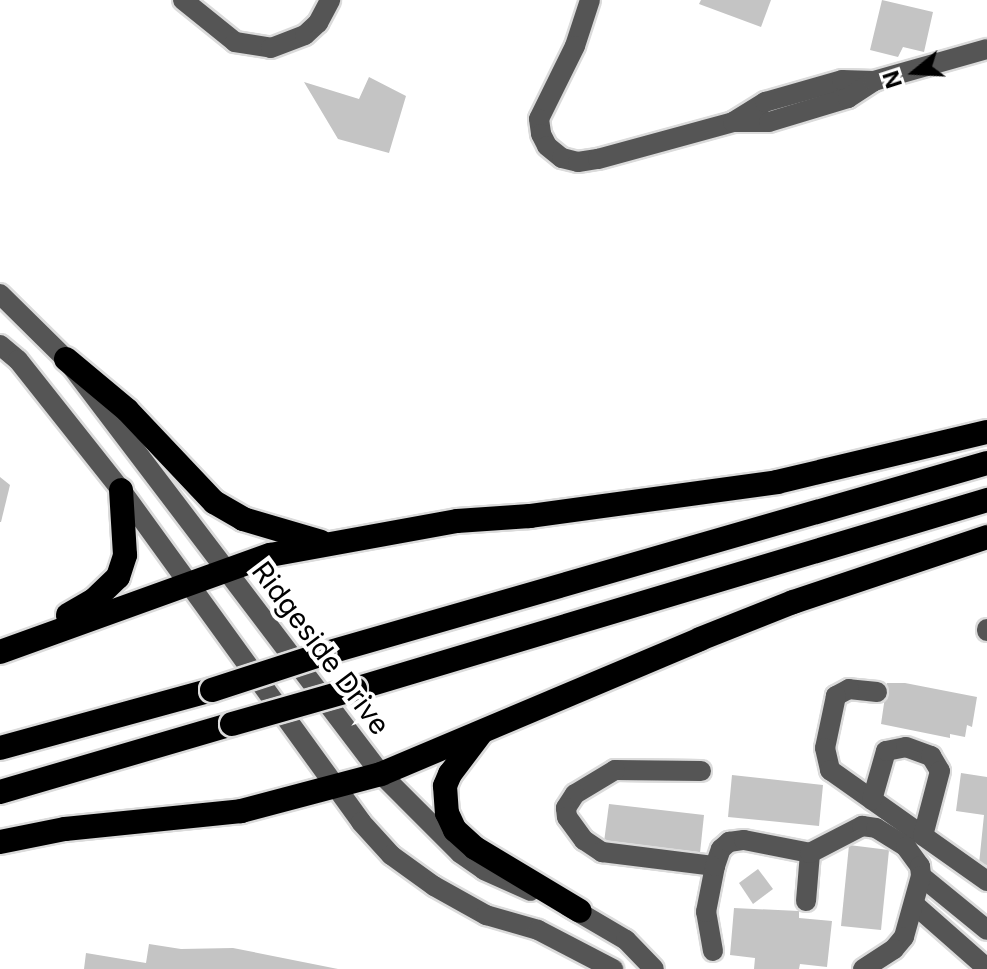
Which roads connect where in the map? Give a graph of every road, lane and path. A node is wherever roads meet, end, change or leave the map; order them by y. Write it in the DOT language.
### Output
graph roads {
  1 [pos="183,0"];
  2 [pos="330,0"];
  3 [pos="590,0"];
  4 [pos="987,49"];
  5 [pos="0,294"];
  6 [pos="0,345"];
  7 [pos="66,359"];
  8 [pos="987,432"];
  9 [pos="987,463"];
  10 [pos="121,490"];
  11 [pos="987,500"];
  12 [pos="987,537"];
  13 [pos="328,543"];
  14 [pos="227,570"];
  15 [pos="187,583"];
  16 [pos="9,648"];
  17 [pos="877,692"];
  18 [pos="483,731"];
  19 [pos="0,748"];
  20 [pos="701,771"];
  21 [pos="381,774"];
  22 [pos="335,787"];
  23 [pos="0,792"];
  24 [pos="872,800"];
  25 [pos="923,836"];
  26 [pos="0,842"];
  27 [pos="810,853"];
  28 [pos="715,866"];
  29 [pos="921,876"];
  30 [pos="987,881"];
  31 [pos="806,901"];
  32 [pos="915,905"];
  33 [pos="580,911"];
  34 [pos="987,930"];
  35 [pos="713,951"];
  36 [pos="981,964"];
  37 [pos="613,969"];
  38 [pos="654,969"];
  39 [pos="863,969"];
  1 -- 2 [label="street"];
  3 -- 4 [label="street"];
  5 -- 7 [label="street, Ridgeside Drive"];
  6 -- 10 [label="street"];
  7 -- 13 [label="highway"];
  7 -- 14 [label="street, Ridgeside Drive"];
  8 -- 13 [label="highway"];
  9 -- 19 [label="highway, bridge"];
  10 -- 15 [label="street"];
  10 -- 16 [label="highway"];
  11 -- 23 [label="highway, bridge"];
  12 -- 18 [label="highway"];
  13 -- 14 [label="highway"];
  14 -- 15 [label="highway"];
  14 -- 21 [label="street, Ridgeside Drive"];
  15 -- 16 [label="highway"];
  15 -- 22 [label="street"];
  17 -- 24 [label="street"];
  18 -- 21 [label="highway"];
  18 -- 33 [label="highway"];
  20 -- 28 [label="street"];
  21 -- 22 [label="highway"];
  21 -- 33 [label="street, Ridgeside Drive"];
  22 -- 26 [label="highway"];
  22 -- 37 [label="street"];
  24 -- 25 [label="street"];
  24 -- 25 [label="street"];
  25 -- 30 [label="street"];
  27 -- 28 [label="street"];
  27 -- 29 [label="street"];
  27 -- 31 [label="street"];
  28 -- 35 [label="street"];
  29 -- 32 [label="street"];
  29 -- 34 [label="street"];
  32 -- 36 [label="street"];
  32 -- 39 [label="street"];
  33 -- 38 [label="street, Ridgeside Drive"];
}
